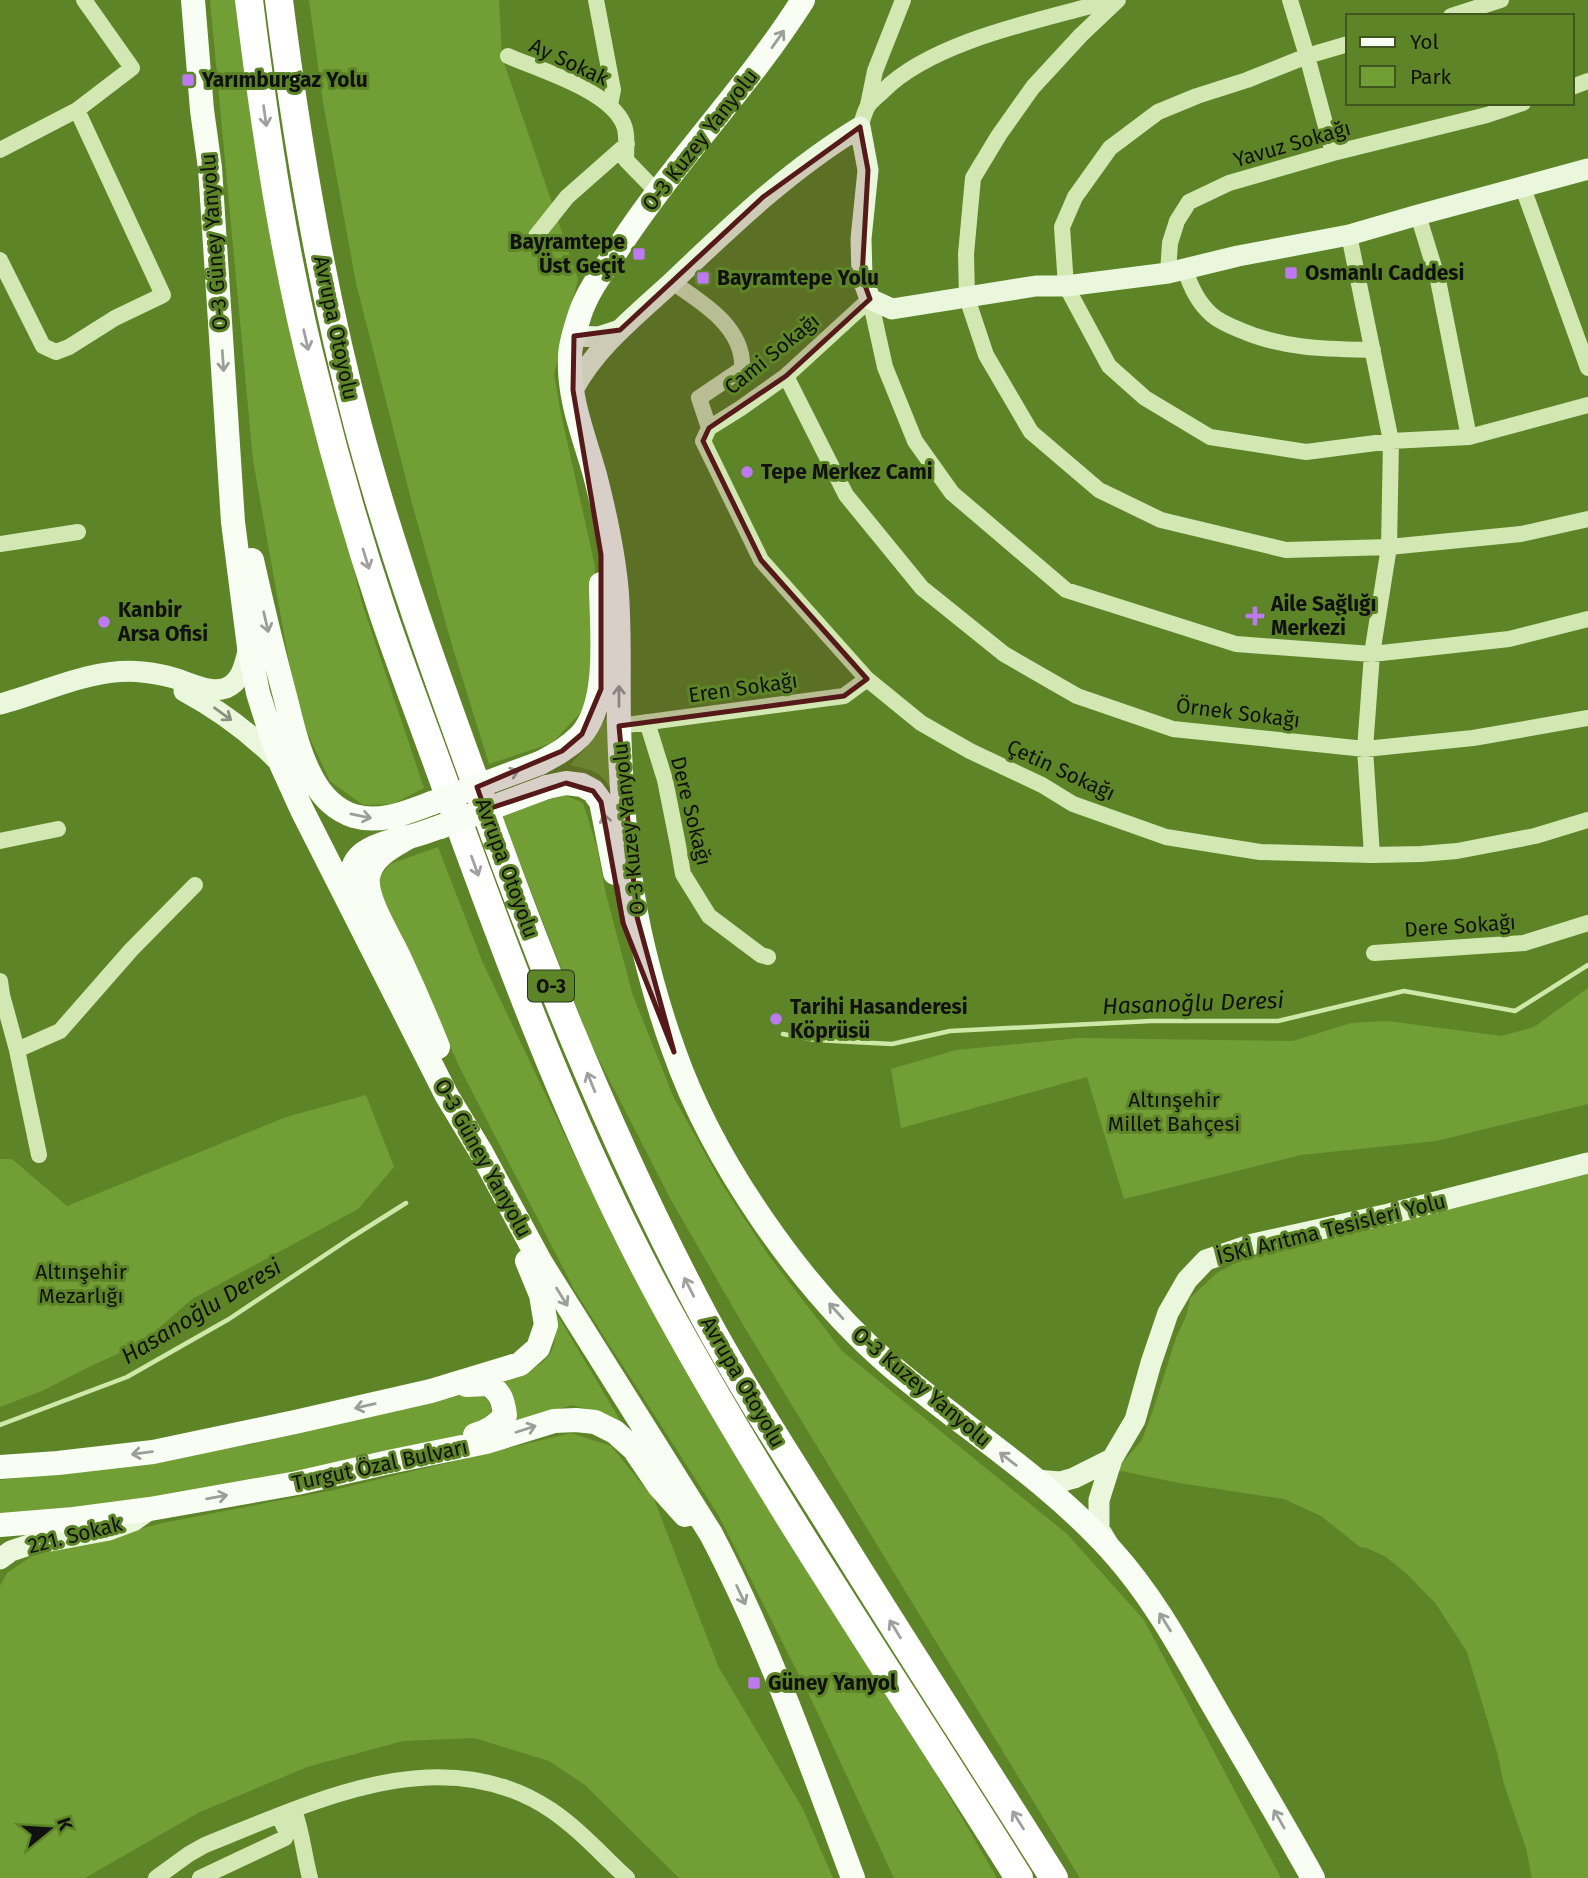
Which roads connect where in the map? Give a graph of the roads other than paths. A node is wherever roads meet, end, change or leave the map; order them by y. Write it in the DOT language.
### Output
graph roads {
  1 [pos="84,0"];
  2 [pos="193,0"];
  3 [pos="249,0"];
  4 [pos="279,0"];
  5 [pos="596,0"];
  6 [pos="803,0"];
  7 [pos="903,0"];
  8 [pos="1116,0"];
  9 [pos="1290,0"];
  10 [pos="1501,0"];
  11 [pos="1457,14"];
  12 [pos="1346,45"];
  13 [pos="508,56"];
  14 [pos="1307,56"];
  15 [pos="610,105"];
  16 [pos="868,105"];
  17 [pos="1517,105"];
  18 [pos="77,110"];
  19 [pos="860,127"];
  20 [pos="627,144"];
  21 [pos="0,150"];
  22 [pos="1333,152"];
  23 [pos="1588,169"];
  24 [pos="1523,188"];
  25 [pos="658,192"];
  26 [pos="1418,215"];
  27 [pos="1349,235"];
  28 [pos="536,236"];
  29 [pos="0,260"];
  30 [pos="1176,271"];
  31 [pos="672,282"];
  32 [pos="1066,286"];
  33 [pos="967,298"];
  34 [pos="870,299"];
  35 [pos="620,330"];
  36 [pos="574,337"];
  37 [pos="1373,350"];
  38 [pos="1588,368"];
  39 [pos="786,376"];
  40 [pos="573,390"];
  41 [pos="1588,405"];
  42 [pos="576,417"];
  43 [pos="706,435"];
  44 [pos="1469,437"];
  45 [pos="1391,441"];
  46 [pos="231,485"];
  47 [pos="1588,519"];
  48 [pos="78,531"];
  49 [pos="0,544"];
  50 [pos="1389,547"];
  51 [pos="1588,619"];
  52 [pos="248,647"];
  53 [pos="1372,654"];
  54 [pos="141,672"];
  55 [pos="867,679"];
  56 [pos="0,704"];
  57 [pos="1588,718"];
  58 [pos="647,722"];
  59 [pos="619,726"];
  60 [pos="1365,749"];
  61 [pos="282,766"];
  62 [pos="1588,820"];
  63 [pos="58,829"];
  64 [pos="409,837"];
  65 [pos="0,841"];
  66 [pos="1372,855"];
  67 [pos="195,885"];
  68 [pos="1588,923"];
  69 [pos="1374,953"];
  70 [pos="768,957"];
  71 [pos="1,990"];
  72 [pos="17,1050"];
  73 [pos="674,1052"];
  74 [pos="447,1096"];
  75 [pos="481,1152"];
  76 [pos="38,1155"];
  77 [pos="1588,1163"];
  78 [pos="431,1391"];
  79 [pos="1112,1459"];
  80 [pos="388,1462"];
  81 [pos="0,1467"];
  82 [pos="1036,1480"];
  83 [pos="150,1508"];
  84 [pos="0,1525"];
  85 [pos="711,1534"];
  86 [pos="1113,1552"];
  87 [pos="0,1559"];
  88 [pos="782,1689"];
  89 [pos="287,1813"];
  90 [pos="162,1874"];
  91 [pos="184,1878"];
  92 [pos="200,1878"];
  93 [pos="310,1878"];
  94 [pos="627,1878"];
  95 [pos="853,1878"];
  96 [pos="869,1878"];
  97 [pos="1019,1878"];
  98 [pos="1054,1878"];
  99 [pos="1313,1878"];
  1 -- 18 [label="street"];
  2 -- 46 [label="main road, O-3 Güney Yanyolu, one-way"];
  3 -- 97 [label="highway, Avrupa Otoyolu / O-3, one-way"];
  98 -- 4 [label="highway, Avrupa Otoyolu / O-3, one-way"];
  5 -- 15 [label="street"];
  25 -- 6 [label="main road, O-3 Kuzey Yanyolu, one-way"];
  7 -- 16 [label="street"];
  8 -- 16 [label="street"];
  8 -- 33 [label="street"];
  9 -- 14 [label="street"];
  10 -- 11 [label="street"];
  12 -- 14 [label="street"];
  13 -- 15 [label="street, Ay Sokak"];
  14 -- 22 [label="street"];
  14 -- 32 [label="street"];
  15 -- 20 [label="street, Ay Sokak"];
  16 -- 19 [label="street"];
  17 -- 22 [label="street, Yavuz Sokağı"];
  18 -- 21 [label="street"];
  18 -- 29 [label="street"];
  19 -- 31 [label="main road"];
  19 -- 34 [label="main road"];
  20 -- 25 [label="street, Ay Sokak"];
  20 -- 28 [label="street"];
  22 -- 30 [label="street, Yavuz Sokağı"];
  23 -- 24 [label="main road"];
  24 -- 26 [label="main road"];
  24 -- 38 [label="street"];
  25 -- 36 [label="main road, O-3 Kuzey Yanyolu"];
  26 -- 27 [label="main road"];
  26 -- 44 [label="street"];
  27 -- 30 [label="main road"];
  27 -- 37 [label="street"];
  30 -- 32 [label="main road"];
  30 -- 37 [label="street"];
  31 -- 35 [label="main road"];
  31 -- 43 [label="street, Çetin Sokağı"];
  32 -- 33 [label="main road"];
  32 -- 45 [label="street"];
  33 -- 34 [label="main road"];
  33 -- 50 [label="street"];
  34 -- 39 [label="street, Cami Sokağı"];
  34 -- 53 [label="street"];
  35 -- 36 [label="main road"];
  35 -- 40 [label="main road"];
  36 -- 40 [label="main road, O-3 Kuzey Yanyolu"];
  37 -- 45 [label="street"];
  39 -- 43 [label="street, Cami Sokağı"];
  39 -- 60 [label="street, Örnek Sokağı"];
  40 -- 42 [label="main road, O-3 Kuzey Yanyolu"];
  41 -- 44 [label="street"];
  46 -- 42 [label="main road, one-way, bridge"];
  59 -- 42 [label="main road, O-3 Kuzey Yanyolu, one-way"];
  43 -- 55 [label="street, Çetin Sokağı"];
  44 -- 45 [label="street"];
  45 -- 50 [label="street"];
  46 -- 52 [label="main road, O-3 Güney Yanyolu"];
  47 -- 50 [label="street"];
  48 -- 49 [label="street"];
  50 -- 53 [label="street"];
  51 -- 53 [label="street"];
  52 -- 54 [label="main road"];
  52 -- 61 [label="main road, O-3 Güney Yanyolu"];
  53 -- 60 [label="street"];
  54 -- 56 [label="main road"];
  54 -- 61 [label="main road, one-way"];
  55 -- 58 [label="street, Eren Sokağı"];
  55 -- 66 [label="street, Çetin Sokağı"];
  57 -- 60 [label="street, Örnek Sokağı"];
  58 -- 59 [label="street, Eren Sokağı"];
  58 -- 70 [label="street, Dere Sokağı"];
  59 -- 73 [label="main road, O-3 Kuzey Yanyolu"];
  60 -- 66 [label="street"];
  61 -- 74 [label="main road, O-3 Güney Yanyolu"];
  62 -- 66 [label="street, Çetin Sokağı"];
  63 -- 65 [label="street"];
  73 -- 64 [label="main road, one-way, bridge"];
  64 -- 74 [label="main road"];
  64 -- 75 [label="main road"];
  67 -- 72 [label="street"];
  68 -- 69 [label="street, Dere Sokağı"];
  71 -- 72 [label="street"];
  72 -- 76 [label="street"];
  82 -- 73 [label="main road, O-3 Kuzey Yanyolu, one-way"];
  74 -- 75 [label="main road, O-3 Güney Yanyolu"];
  75 -- 78 [label="main road"];
  75 -- 85 [label="main road, O-3 Güney Yanyolu, one-way"];
  77 -- 79 [label="main road, İSKİ Arıtma Tesisleri Yolu"];
  78 -- 80 [label="main road"];
  78 -- 81 [label="main road, one-way"];
  79 -- 82 [label="main road"];
  79 -- 86 [label="main road, İSKİ Arıtma Tesisleri Yolu"];
  83 -- 80 [label="main road, Turgut Özal Bulvarı, one-way"];
  80 -- 85 [label="main road, Turgut Özal Bulvarı, one-way"];
  82 -- 86 [label="main road, O-3 Kuzey Yanyolu"];
  83 -- 84 [label="main road, Turgut Özal Bulvarı"];
  83 -- 87 [label="main road, 221. Sokak"];
  85 -- 88 [label="main road, O-3 Güney Yanyolu, one-way"];
  99 -- 86 [label="main road, O-3 Kuzey Yanyolu, one-way"];
  88 -- 95 [label="main road"];
  88 -- 96 [label="main road"];
  89 -- 90 [label="street"];
  89 -- 92 [label="street"];
  89 -- 93 [label="street"];
  89 -- 94 [label="street"];
  90 -- 91 [label="street"];
}
